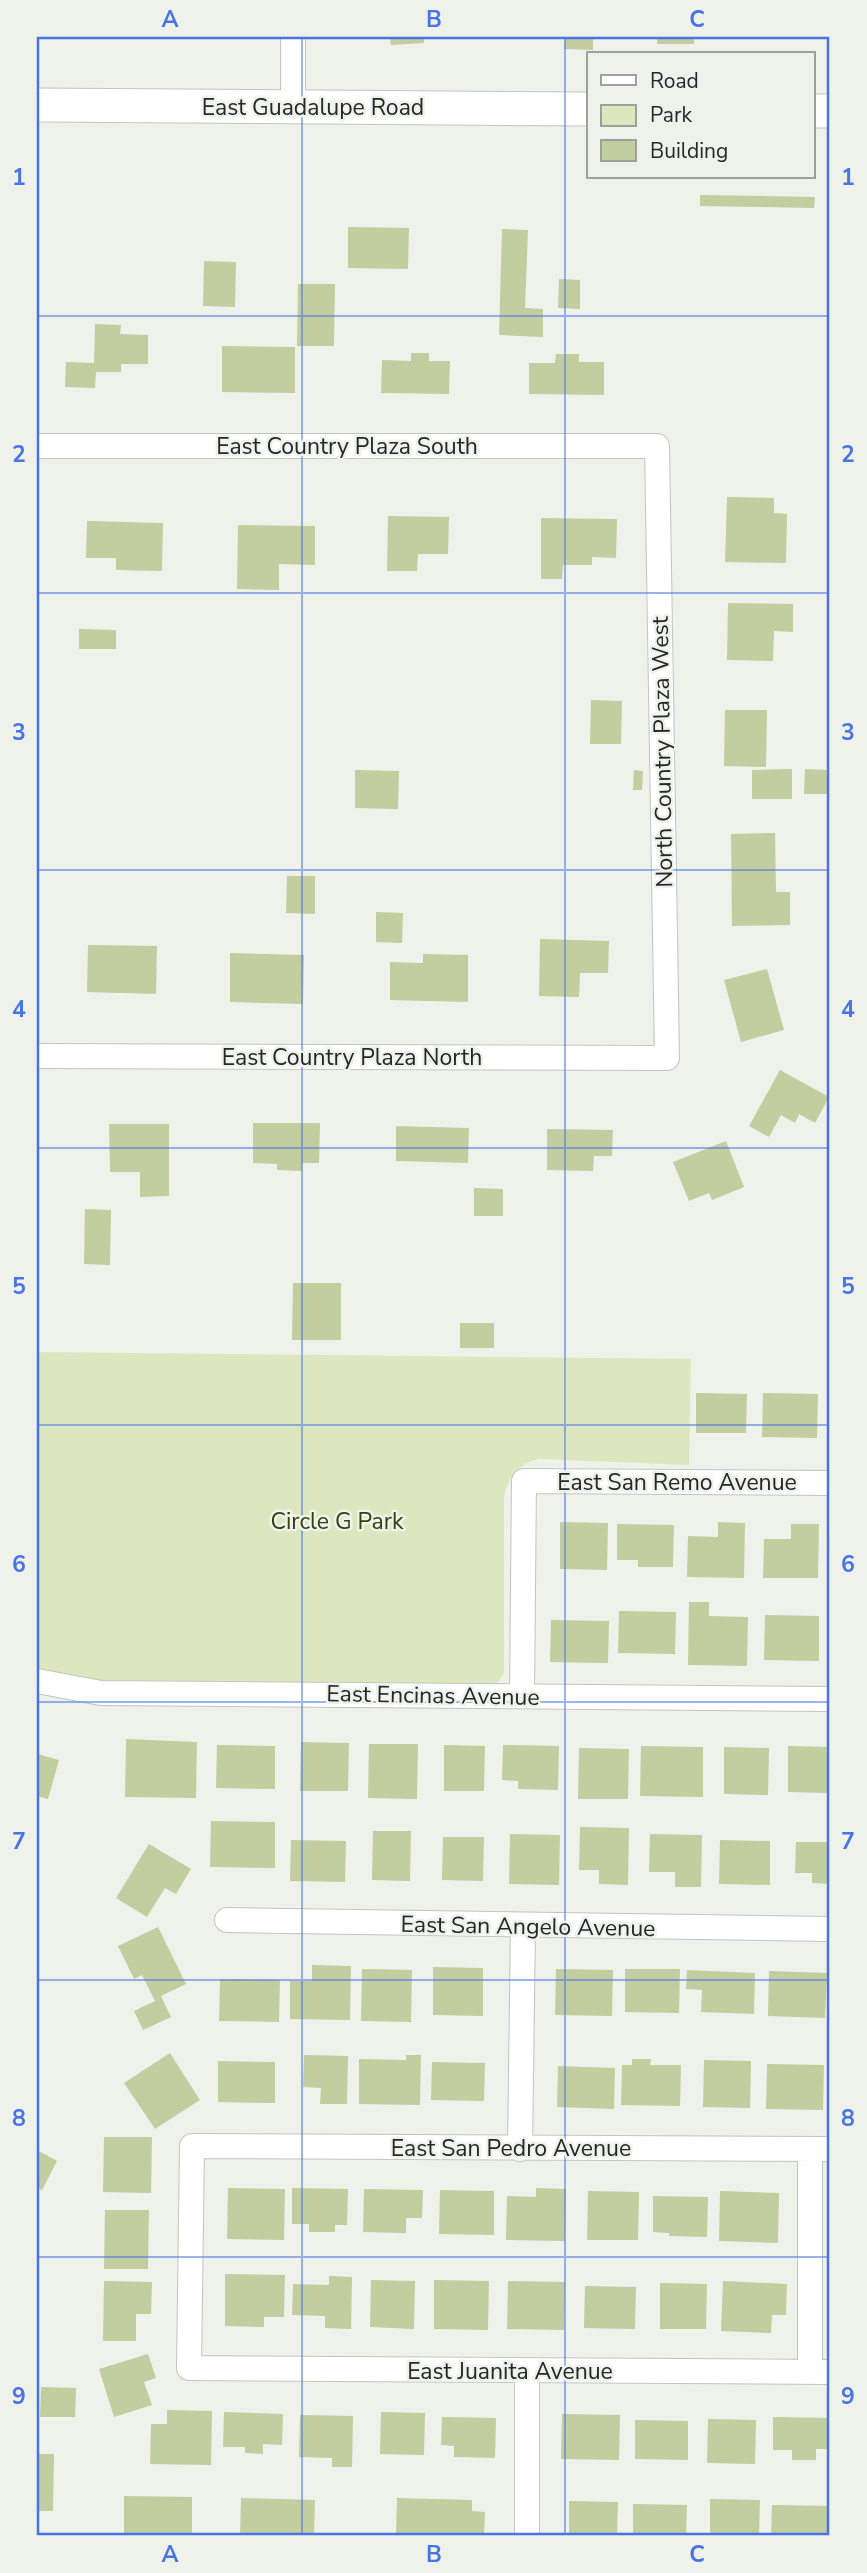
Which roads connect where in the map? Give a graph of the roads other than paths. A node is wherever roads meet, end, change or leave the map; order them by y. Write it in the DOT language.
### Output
graph roads {
  1 [pos="293,37"];
  2 [pos="37,105"];
  3 [pos="293,107"];
  4 [pos="587,109"];
  5 [pos="37,446"];
  6 [pos="657,446"];
  7 [pos="37,1056"];
  8 [pos="667,1058"];
  9 [pos="830,1483"];
  10 [pos="37,1681"];
  11 [pos="522,1696"];
  12 [pos="830,1699"];
  13 [pos="227,1920"];
  14 [pos="523,1926"];
  15 [pos="830,1929"];
  16 [pos="520,2149"];
  17 [pos="820,2149"];
  18 [pos="189,2368"];
  19 [pos="527,2372"];
  20 [pos="820,2372"];
  21 [pos="527,2536"];
  1 -- 3 [label="street"];
  2 -- 3 [label="main road, East Guadalupe Road"];
  3 -- 4 [label="main road, East Guadalupe Road"];
  5 -- 6 [label="street, East Country Plaza South"];
  6 -- 8 [label="street, North Country Plaza West"];
  7 -- 8 [label="street, East Country Plaza North"];
  9 -- 11 [label="street, East San Remo Avenue"];
  10 -- 11 [label="street, East Encinas Avenue"];
  11 -- 12 [label="street, East Encinas Avenue"];
  13 -- 14 [label="street, East San Angelo Avenue"];
  14 -- 15 [label="street, East San Angelo Avenue"];
  14 -- 16 [label="street"];
  16 -- 17 [label="street, East San Pedro Avenue"];
  16 -- 18 [label="street, East San Pedro Avenue"];
  17 -- 20 [label="street"];
  18 -- 19 [label="street, East Juanita Avenue"];
  19 -- 20 [label="street, East Juanita Avenue"];
  19 -- 21 [label="street"];
}
